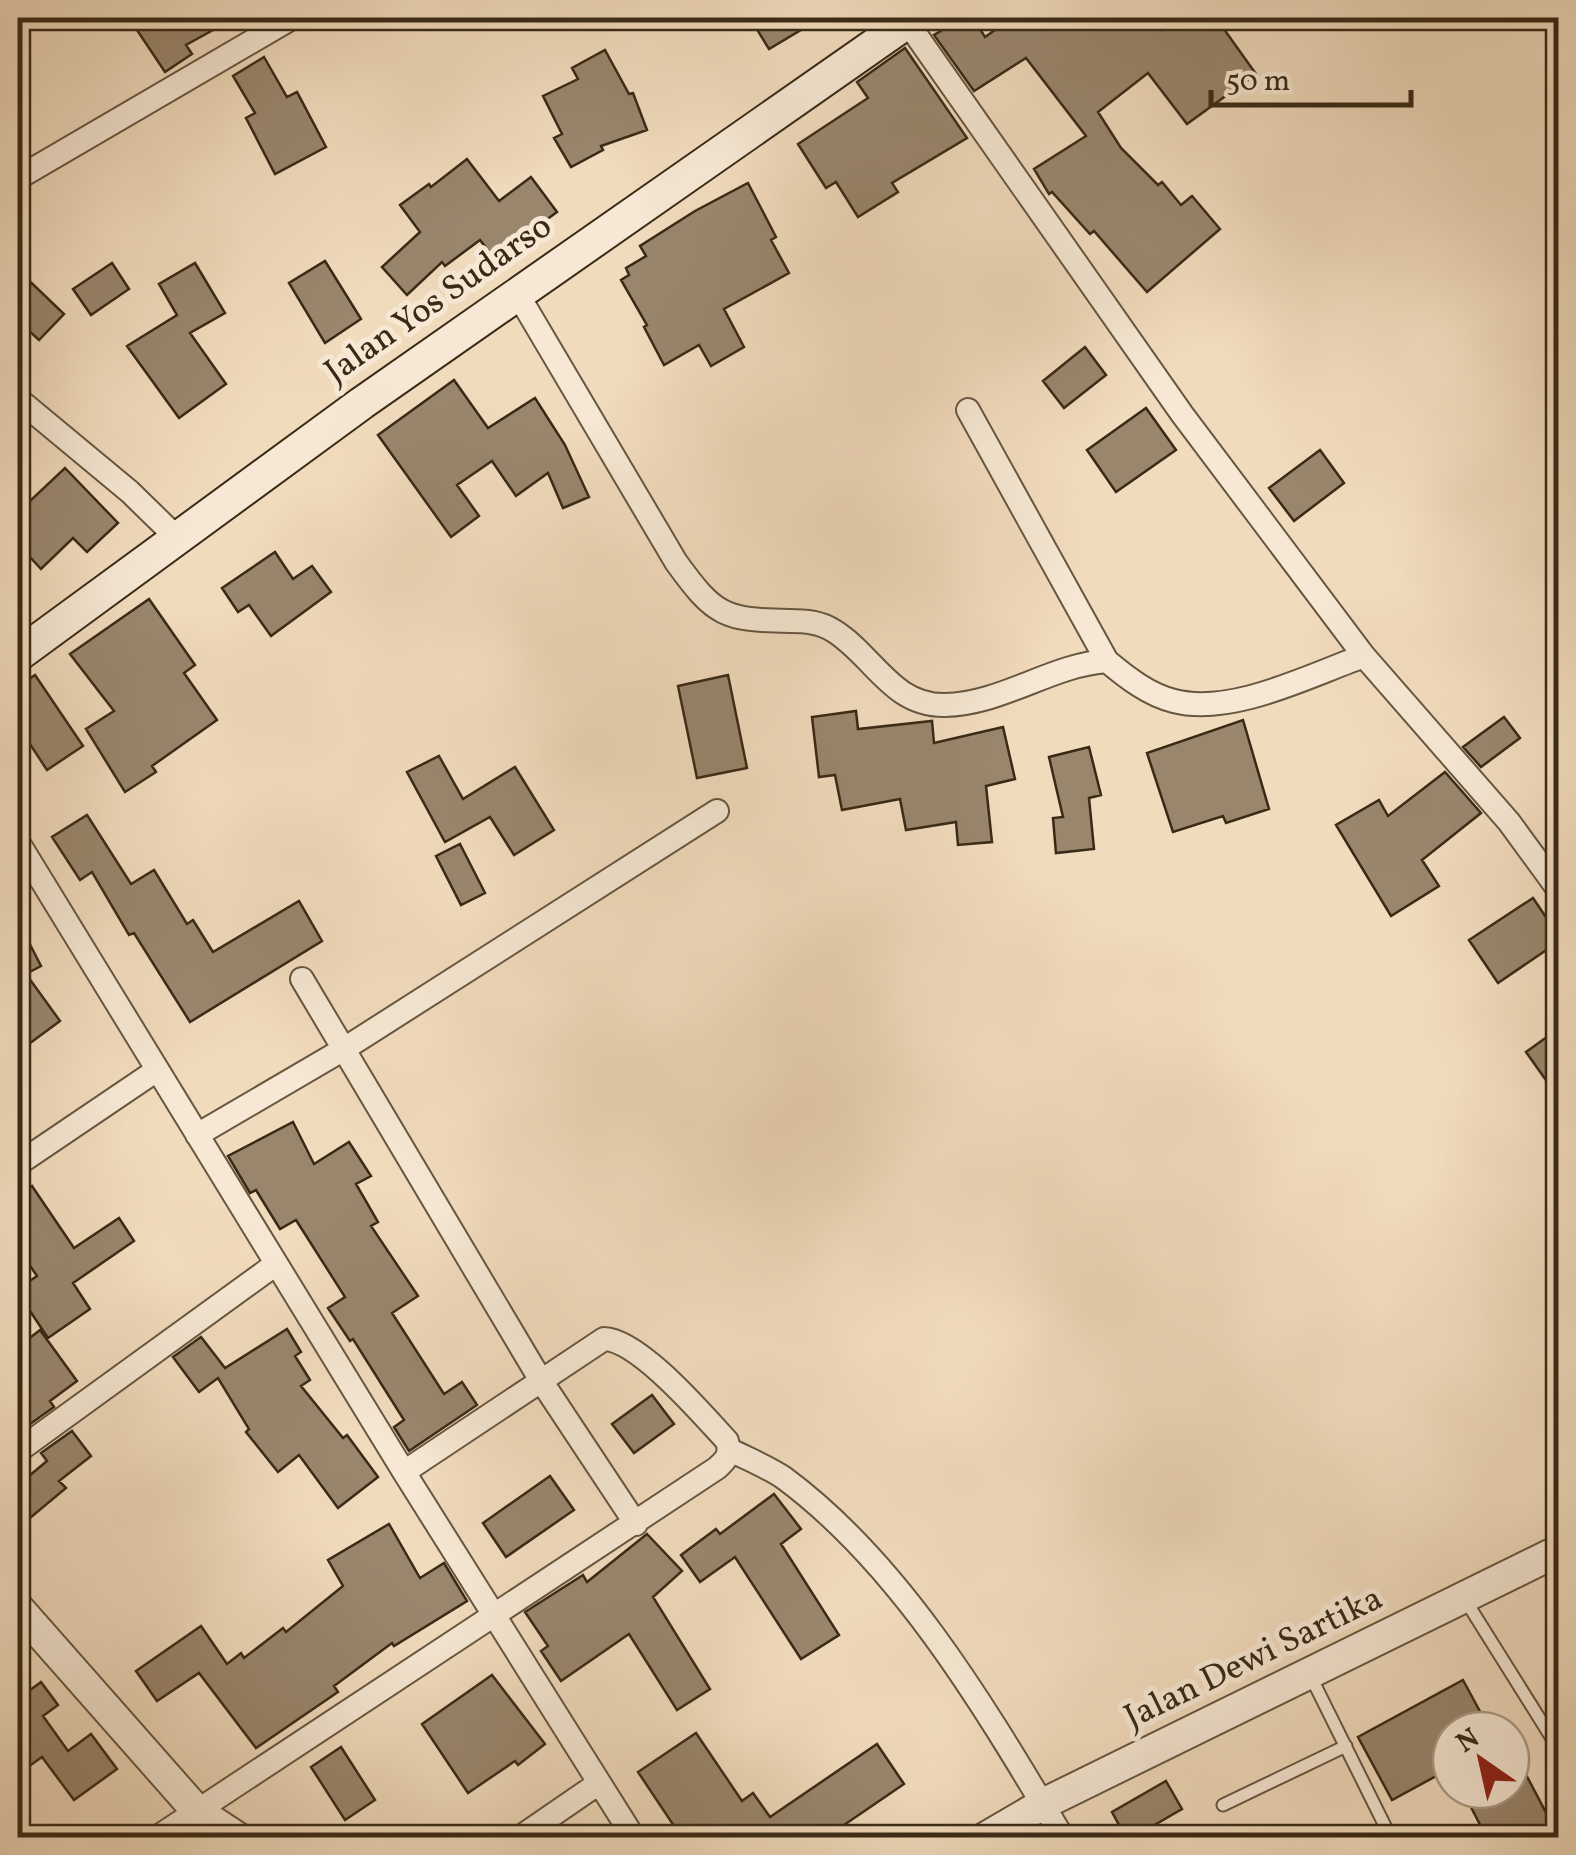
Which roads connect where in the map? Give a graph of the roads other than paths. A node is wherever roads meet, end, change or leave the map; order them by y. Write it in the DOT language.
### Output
graph roads {
  1 [pos="292,18"];
  2 [pos="910,20"];
  3 [pos="18,178"];
  4 [pos="516,294"];
  5 [pos="18,399"];
  6 [pos="968,410"];
  7 [pos="176,537"];
  8 [pos="18,655"];
  9 [pos="1364,656"];
  10 [pos="1107,661"];
  11 [pos="717,811"];
  12 [pos="18,842"];
  13 [pos="1558,889"];
  14 [pos="302,980"];
  15 [pos="344,1049"];
  16 [pos="157,1070"];
  17 [pos="197,1135"];
  18 [pos="18,1164"];
  19 [pos="276,1264"];
  20 [pos="540,1379"];
  21 [pos="18,1450"];
  22 [pos="730,1450"];
  23 [pos="404,1472"];
  24 [pos="636,1524"];
  25 [pos="1558,1550"];
  26 [pos="1464,1598"];
  27 [pos="18,1608"];
  28 [pos="494,1616"];
  29 [pos="1310,1673"];
  30 [pos="1346,1746"];
  31 [pos="1558,1748"];
  32 [pos="599,1783"];
  33 [pos="1043,1804"];
  34 [pos="1223,1805"];
  35 [pos="197,1812"];
  36 [pos="156,1838"];
  37 [pos="238,1838"];
  38 [pos="519,1838"];
  39 [pos="634,1838"];
  40 [pos="984,1838"];
  41 [pos="1063,1838"];
  42 [pos="1391,1838"];
  1 -- 3 [label="street"];
  2 -- 4 [label="main road, Jalan Yos Sudarso"];
  2 -- 9 [label="street"];
  4 -- 7 [label="main road, Jalan Yos Sudarso"];
  4 -- 10 [label="street"];
  5 -- 7 [label="street"];
  6 -- 10 [label="street"];
  7 -- 8 [label="main road, Jalan Yos Sudarso"];
  9 -- 10 [label="street"];
  9 -- 13 [label="street"];
  11 -- 15 [label="street"];
  12 -- 16 [label="street"];
  14 -- 15 [label="street"];
  15 -- 17 [label="street"];
  15 -- 20 [label="street"];
  16 -- 17 [label="street"];
  16 -- 18 [label="street"];
  17 -- 19 [label="street"];
  19 -- 21 [label="street"];
  19 -- 23 [label="street"];
  20 -- 22 [label="street"];
  20 -- 23 [label="street"];
  20 -- 24 [label="street"];
  22 -- 24 [label="street"];
  22 -- 33 [label="street"];
  23 -- 28 [label="street"];
  24 -- 28 [label="street"];
  25 -- 26 [label="street, Jalan Dewi Sartika"];
  26 -- 29 [label="street, Jalan Dewi Sartika"];
  26 -- 31 [label="lane"];
  27 -- 35 [label="street"];
  28 -- 32 [label="street"];
  28 -- 35 [label="street"];
  29 -- 30 [label="lane"];
  29 -- 33 [label="street, Jalan Dewi Sartika"];
  30 -- 34 [label="lane"];
  30 -- 42 [label="lane"];
  32 -- 38 [label="street"];
  32 -- 39 [label="street"];
  33 -- 40 [label="street, Jalan Dewi Sartika"];
  33 -- 41 [label="street"];
  35 -- 36 [label="street"];
  35 -- 37 [label="street"];
}
